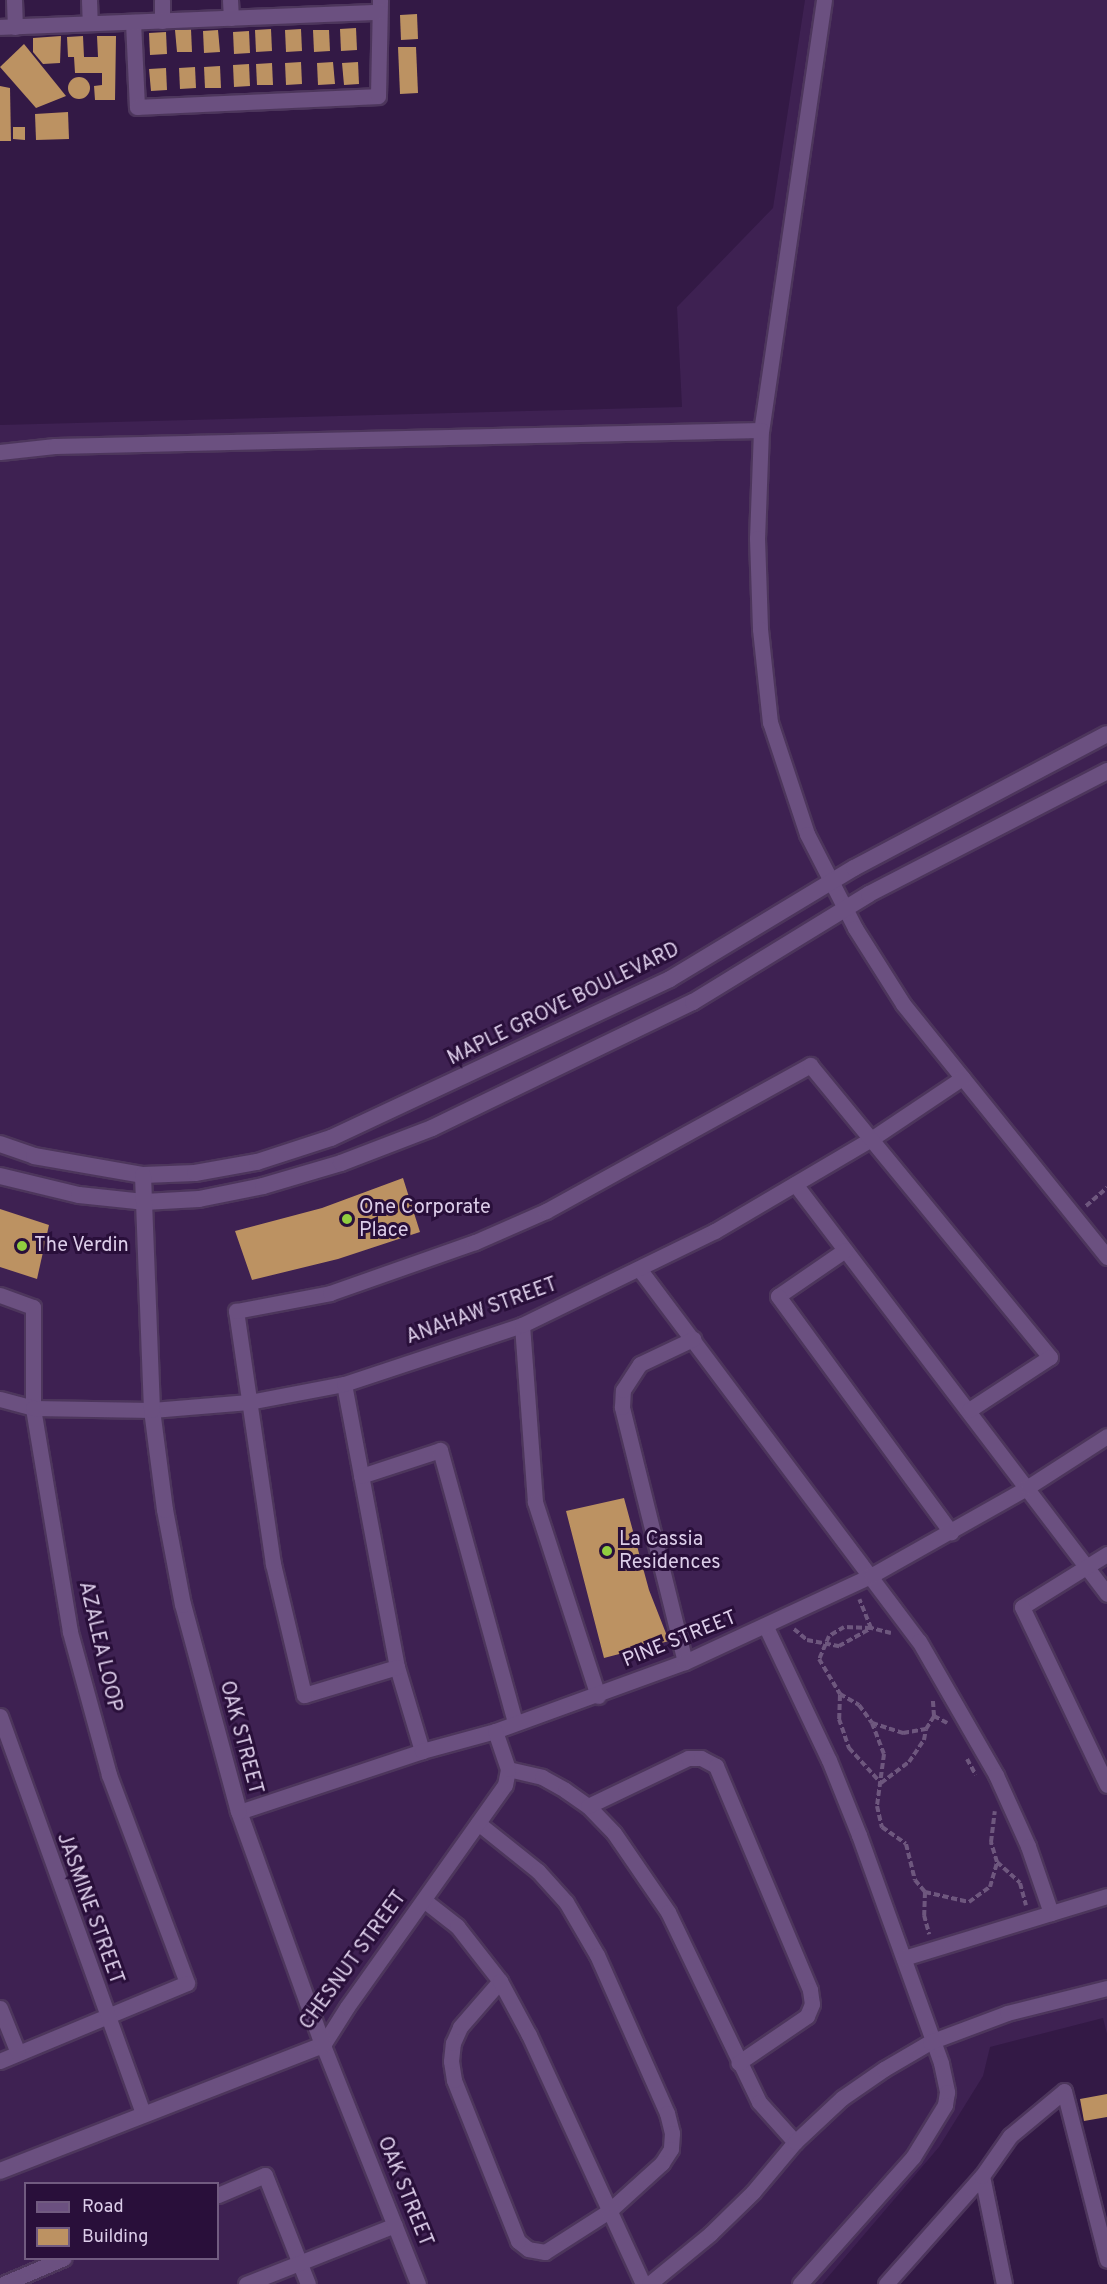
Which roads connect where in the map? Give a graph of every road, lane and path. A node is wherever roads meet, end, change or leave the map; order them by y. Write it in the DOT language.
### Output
graph roads {
  1 [pos="14,0"];
  2 [pos="89,0"];
  3 [pos="162,0"];
  4 [pos="230,0"];
  5 [pos="824,0"];
  6 [pos="379,6"];
  7 [pos="308,8"];
  8 [pos="231,18"];
  9 [pos="162,21"];
  10 [pos="133,22"];
  11 [pos="90,23"];
  12 [pos="7,27"];
  13 [pos="761,430"];
  14 [pos="0,452"];
  15 [pos="1107,734"];
  16 [pos="1107,771"];
  17 [pos="829,882"];
  18 [pos="844,909"];
  19 [pos="962,1078"];
  20 [pos="871,1139"];
  21 [pos="0,1144"];
  22 [pos="143,1175"];
  23 [pos="0,1176"];
  24 [pos="795,1184"];
  25 [pos="1107,1188"];
  26 [pos="144,1202"];
  27 [pos="1073,1215"];
  28 [pos="845,1250"];
  29 [pos="1107,1257"];
  30 [pos="640,1270"];
  31 [pos="0,1295"];
  32 [pos="522,1325"];
  33 [pos="693,1339"];
  34 [pos="344,1384"];
  35 [pos="0,1399"];
  36 [pos="249,1402"];
  37 [pos="33,1408"];
  38 [pos="152,1410"];
  39 [pos="969,1410"];
  40 [pos="1107,1436"];
  41 [pos="361,1476"];
  42 [pos="1028,1487"];
  43 [pos="951,1532"];
  44 [pos="1107,1554"];
  45 [pos="1088,1566"];
  46 [pos="872,1575"];
  47 [pos="853,1584"];
  48 [pos="1107,1594"];
  49 [pos="782,1619"];
  50 [pos="766,1627"];
  51 [pos="871,1628"];
  52 [pos="894,1635"];
  53 [pos="824,1646"];
  54 [pos="685,1662"];
  55 [pos="397,1667"];
  56 [pos="932,1691"];
  57 [pos="840,1694"];
  58 [pos="598,1696"];
  59 [pos="0,1716"];
  60 [pos="934,1716"];
  61 [pos="515,1723"];
  62 [pos="872,1723"];
  63 [pos="952,1726"];
  64 [pos="926,1729"];
  65 [pos="495,1731"];
  66 [pos="965,1750"];
  67 [pos="422,1751"];
  68 [pos="508,1768"];
  69 [pos="982,1778"];
  70 [pos="881,1784"];
  71 [pos="1107,1785"];
  72 [pos="996,1805"];
  73 [pos="588,1806"];
  74 [pos="239,1812"];
  75 [pos="478,1823"];
  76 [pos="997,1862"];
  77 [pos="926,1892"];
  78 [pos="1107,1896"];
  79 [pos="425,1901"];
  80 [pos="1051,1913"];
  81 [pos="1031,1919"];
  82 [pos="933,1949"];
  83 [pos="904,1958"];
  84 [pos="500,1980"];
  85 [pos="1107,1988"];
  86 [pos="0,2008"];
  87 [pos="107,2017"];
  88 [pos="930,2042"];
  89 [pos="323,2046"];
  90 [pos="18,2054"];
  91 [pos="0,2061"];
  92 [pos="738,2063"];
  93 [pos="143,2114"];
  94 [pos="795,2142"];
  95 [pos="0,2171"];
  96 [pos="982,2176"];
  97 [pos="219,2195"];
  98 [pos="609,2211"];
  99 [pos="395,2225"];
  100 [pos="62,2260"];
  101 [pos="1107,2260"];
  102 [pos="300,2263"];
  103 [pos="3,2284"];
  104 [pos="246,2284"];
  105 [pos="308,2284"];
  106 [pos="418,2284"];
  107 [pos="643,2284"];
  108 [pos="649,2284"];
  109 [pos="800,2284"];
  110 [pos="886,2284"];
  111 [pos="1004,2284"];
  1 -- 12 [label="street"];
  2 -- 11 [label="street"];
  3 -- 9 [label="street"];
  4 -- 8 [label="street"];
  5 -- 13 [label="street"];
  6 -- 7 [label="street"];
  6 -- 10 [label="street"];
  7 -- 8 [label="street"];
  8 -- 9 [label="street"];
  9 -- 10 [label="street"];
  10 -- 11 [label="street"];
  11 -- 12 [label="street"];
  13 -- 14 [label="street"];
  13 -- 17 [label="street"];
  15 -- 17 [label="street, MAPLE GROVE BOULEVARD"];
  16 -- 18 [label="street"];
  17 -- 18 [label="street"];
  17 -- 22 [label="street, MAPLE GROVE BOULEVARD"];
  18 -- 19 [label="street"];
  18 -- 26 [label="street"];
  19 -- 20 [label="street, ANAHAW STREET"];
  19 -- 27 [label="street"];
  20 -- 24 [label="street, ANAHAW STREET"];
  20 -- 36 [label="street"];
  20 -- 39 [label="street"];
  21 -- 22 [label="street, MAPLE GROVE BOULEVARD"];
  22 -- 26 [label="street, OAK STREET"];
  23 -- 26 [label="street"];
  24 -- 28 [label="street"];
  24 -- 30 [label="street, ANAHAW STREET"];
  25 -- 27 [label="path"];
  26 -- 38 [label="street, OAK STREET"];
  27 -- 29 [label="street"];
  28 -- 39 [label="street"];
  28 -- 43 [label="street"];
  30 -- 32 [label="street, ANAHAW STREET"];
  30 -- 33 [label="street"];
  31 -- 37 [label="street, AZALEA LOOP"];
  32 -- 34 [label="street, ANAHAW STREET"];
  32 -- 58 [label="street"];
  33 -- 46 [label="street"];
  33 -- 54 [label="street"];
  34 -- 36 [label="street, ANAHAW STREET"];
  34 -- 41 [label="street"];
  35 -- 37 [label="street, ANAHAW STREET"];
  36 -- 38 [label="street, ANAHAW STREET"];
  36 -- 55 [label="street"];
  37 -- 38 [label="street, ANAHAW STREET"];
  37 -- 87 [label="street, AZALEA LOOP"];
  38 -- 74 [label="street, OAK STREET"];
  39 -- 42 [label="street"];
  40 -- 42 [label="street, PINE STREET"];
  41 -- 55 [label="street"];
  41 -- 61 [label="street"];
  42 -- 43 [label="street, PINE STREET"];
  42 -- 45 [label="street"];
  43 -- 46 [label="street, PINE STREET"];
  44 -- 45 [label="street"];
  45 -- 48 [label="street"];
  45 -- 71 [label="street"];
  46 -- 47 [label="street, PINE STREET"];
  46 -- 80 [label="street"];
  47 -- 49 [label="street, PINE STREET"];
  47 -- 51 [label="path"];
  49 -- 50 [label="street, PINE STREET"];
  49 -- 53 [label="path"];
  50 -- 54 [label="street, PINE STREET"];
  50 -- 83 [label="street"];
  51 -- 52 [label="path"];
  51 -- 53 [label="path"];
  51 -- 53 [label="path"];
  53 -- 57 [label="path"];
  54 -- 58 [label="street, PINE STREET"];
  55 -- 67 [label="street"];
  56 -- 60 [label="path"];
  57 -- 62 [label="path"];
  57 -- 70 [label="path"];
  58 -- 61 [label="street, PINE STREET"];
  59 -- 87 [label="street, JASMINE STREET"];
  60 -- 63 [label="path"];
  60 -- 64 [label="path"];
  61 -- 65 [label="street, PINE STREET"];
  62 -- 64 [label="path"];
  62 -- 70 [label="path"];
  64 -- 70 [label="path"];
  65 -- 67 [label="street, PINE STREET"];
  65 -- 68 [label="street"];
  66 -- 69 [label="path"];
  67 -- 74 [label="street, PINE STREET"];
  68 -- 73 [label="street"];
  68 -- 75 [label="street, CHESNUT STREET"];
  70 -- 77 [label="path"];
  72 -- 76 [label="path"];
  73 -- 92 [label="street"];
  73 -- 92 [label="street"];
  74 -- 89 [label="street, OAK STREET"];
  75 -- 79 [label="street, CHESNUT STREET"];
  75 -- 98 [label="street"];
  76 -- 77 [label="path"];
  76 -- 81 [label="path"];
  77 -- 82 [label="path"];
  78 -- 80 [label="street"];
  79 -- 84 [label="street"];
  79 -- 89 [label="street, CHESNUT STREET"];
  80 -- 81 [label="street"];
  81 -- 82 [label="street"];
  82 -- 83 [label="street"];
  83 -- 88 [label="street"];
  84 -- 98 [label="street"];
  84 -- 98 [label="street"];
  85 -- 88 [label="street"];
  86 -- 90 [label="street"];
  87 -- 90 [label="street"];
  87 -- 93 [label="street, JASMINE STREET"];
  88 -- 94 [label="street"];
  88 -- 109 [label="street"];
  89 -- 93 [label="street, CHESNUT STREET"];
  89 -- 99 [label="street, OAK STREET"];
  90 -- 91 [label="street"];
  92 -- 94 [label="street"];
  93 -- 95 [label="street, CHESNUT STREET"];
  94 -- 108 [label="street"];
  96 -- 101 [label="street"];
  96 -- 110 [label="street"];
  96 -- 111 [label="street"];
  97 -- 102 [label="street"];
  98 -- 107 [label="street"];
  99 -- 102 [label="street"];
  99 -- 106 [label="street, OAK STREET"];
  100 -- 103 [label="street"];
  102 -- 104 [label="street"];
  102 -- 105 [label="street"];
}
